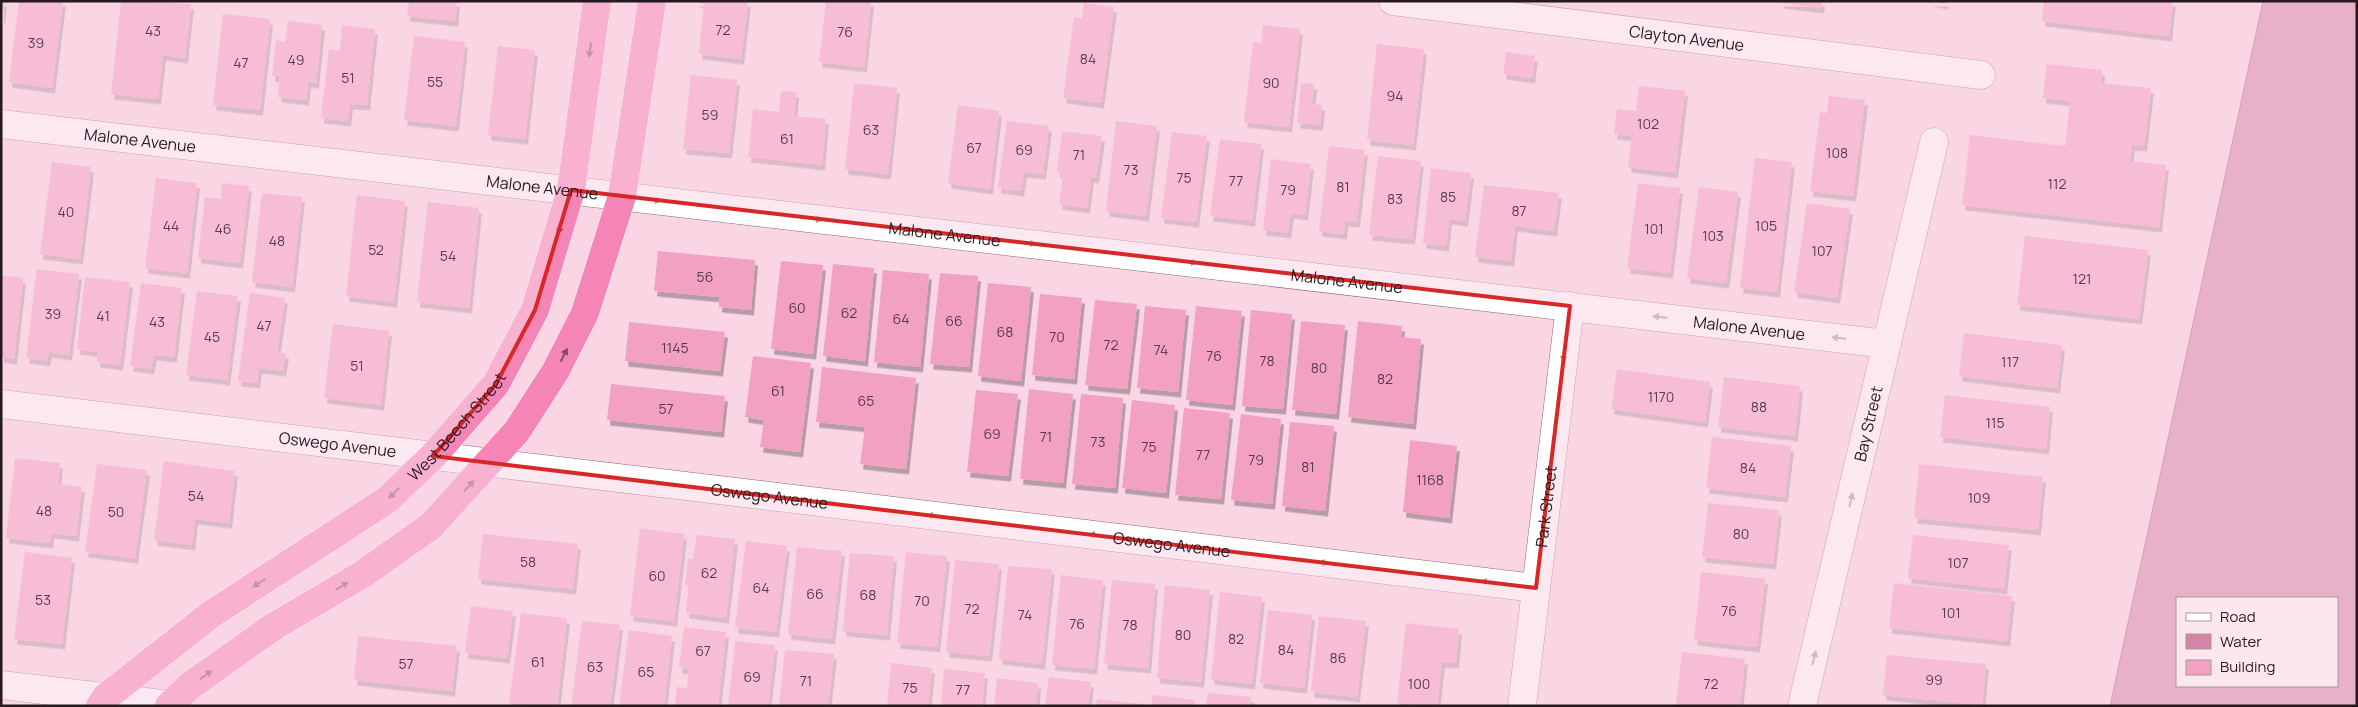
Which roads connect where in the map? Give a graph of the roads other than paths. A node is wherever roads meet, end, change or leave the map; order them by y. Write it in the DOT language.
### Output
graph roads {
  1 [pos="597,1"];
  2 [pos="652,1"];
  3 [pos="1393,1"];
  4 [pos="1981,75"];
  5 [pos="1,124"];
  6 [pos="1934,142"];
  7 [pos="571,190"];
  8 [pos="622,196"];
  9 [pos="1570,306"];
  10 [pos="1888,344"];
  11 [pos="1,404"];
  12 [pos="433,456"];
  13 [pos="490,463"];
  14 [pos="1536,588"];
  15 [pos="1,685"];
  16 [pos="103,701"];
  17 [pos="172,705"];
  18 [pos="1522,706"];
  19 [pos="1802,706"];
  1 -- 7 [label="highway, West Beech Street, one-way"];
  2 -- 8 [label="highway"];
  3 -- 4 [label="street, Clayton Avenue"];
  5 -- 7 [label="street, Malone Avenue"];
  6 -- 10 [label="street, Bay Street"];
  7 -- 8 [label="street, Malone Avenue"];
  7 -- 12 [label="highway, West Beech Street, one-way"];
  8 -- 9 [label="street, Malone Avenue, one-way"];
  13 -- 8 [label="highway, one-way"];
  10 -- 9 [label="street, Malone Avenue, one-way"];
  9 -- 14 [label="street, Park Street, one-way"];
  19 -- 10 [label="street, Bay Street, one-way"];
  11 -- 12 [label="street, Oswego Avenue"];
  12 -- 13 [label="street, Oswego Avenue"];
  12 -- 16 [label="highway, West Beech Street, one-way"];
  14 -- 13 [label="street, Oswego Avenue, one-way"];
  17 -- 13 [label="highway, one-way"];
  14 -- 18 [label="street, Park Street"];
  15 -- 16 [label="street"];
  16 -- 17 [label="street"];
}
